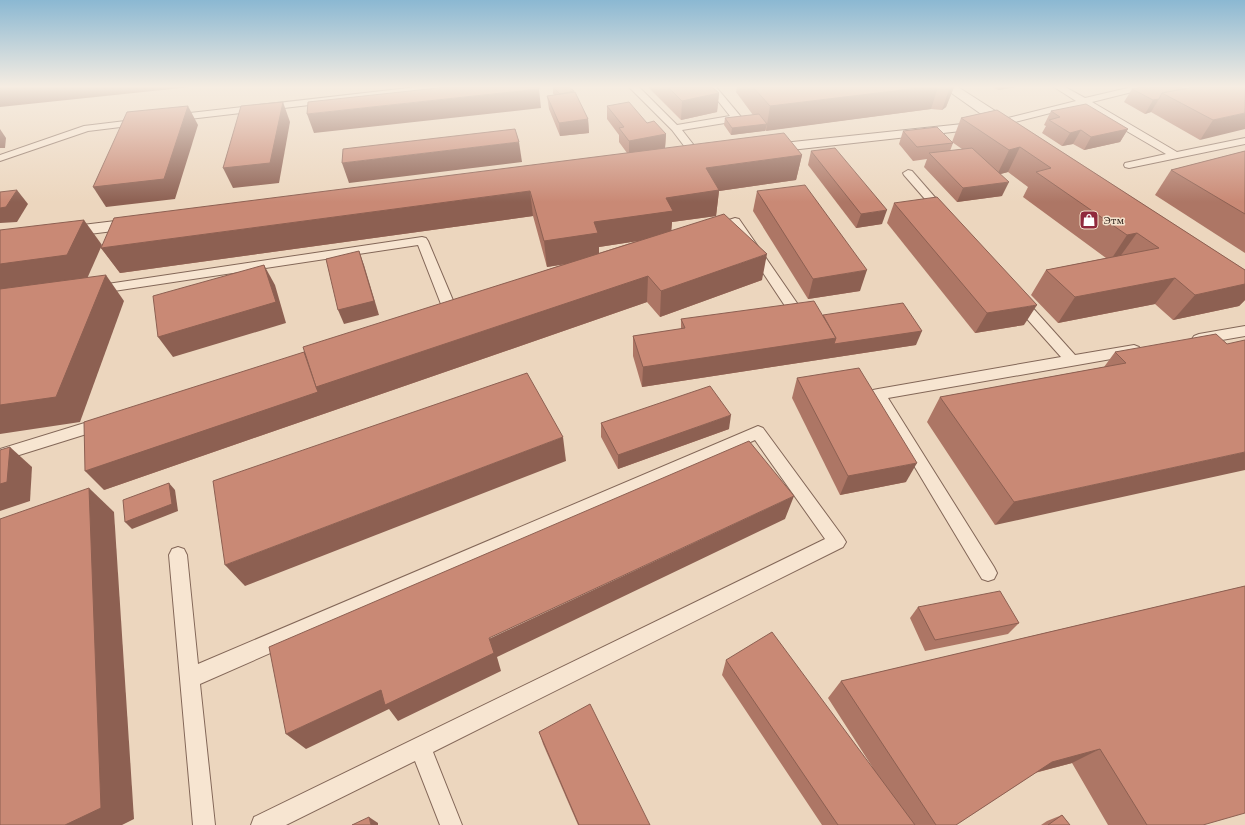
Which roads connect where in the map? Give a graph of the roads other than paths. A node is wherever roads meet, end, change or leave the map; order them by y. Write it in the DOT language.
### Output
graph roads {
  1 [pos="109,126"];
  2 [pos="672,126"];
  3 [pos="690,126"];
  4 [pos="972,126"];
  5 [pos="1008,126"];
  6 [pos="1125,126"];
  7 [pos="675,128"];
  8 [pos="1023,135"];
  9 [pos="1243,142"];
  10 [pos="753,150"];
  11 [pos="714,155"];
  12 [pos="1176,155"];
  13 [pos="698,157"];
  14 [pos="0,158"];
  15 [pos="682,158"];
  16 [pos="1129,165"];
  17 [pos="908,173"];
  18 [pos="949,220"];
  19 [pos="159,221"];
  20 [pos="699,233"];
  21 [pos="0,240"];
  22 [pos="1010,290"];
  23 [pos="78,293"];
  24 [pos="794,308"];
  25 [pos="468,312"];
  26 [pos="453,317"];
  27 [pos="438,321"];
  28 [pos="1245,331"];
  29 [pos="1182,342"];
  30 [pos="1150,347"];
  31 [pos="1072,361"];
  32 [pos="113,420"];
  33 [pos="0,455"];
  34 [pos="178,555"];
  35 [pos="988,572"];
  36 [pos="190,678"];
  37 [pos="420,747"];
  38 [pos="204,825"];
  39 [pos="262,825"];
  40 [pos="451,825"];
  1 -- 14 [label="lane"];
  2 -- 7 [label="lane"];
  3 -- 7 [label="lane"];
  4 -- 10 [label="street"];
  5 -- 8 [label="street"];
  6 -- 12 [label="lane"];
  7 -- 13 [label="lane"];
  9 -- 12 [label="lane"];
  11 -- 13 [label="street"];
  12 -- 16 [label="lane"];
  13 -- 15 [label="street"];
  17 -- 18 [label="lane"];
  19 -- 21 [label="street"];
  20 -- 24 [label="lane"];
  22 -- 31 [label="lane"];
  23 -- 26 [label="lane"];
  25 -- 26 [label="lane"];
  26 -- 27 [label="lane"];
  28 -- 29 [label="lane"];
  30 -- 31 [label="lane"];
  31 -- 35 [label="lane"];
  32 -- 33 [label="lane"];
  34 -- 36 [label="lane"];
  36 -- 37 [label="lane"];
  36 -- 38 [label="lane"];
  37 -- 39 [label="lane"];
  37 -- 40 [label="lane"];
}
